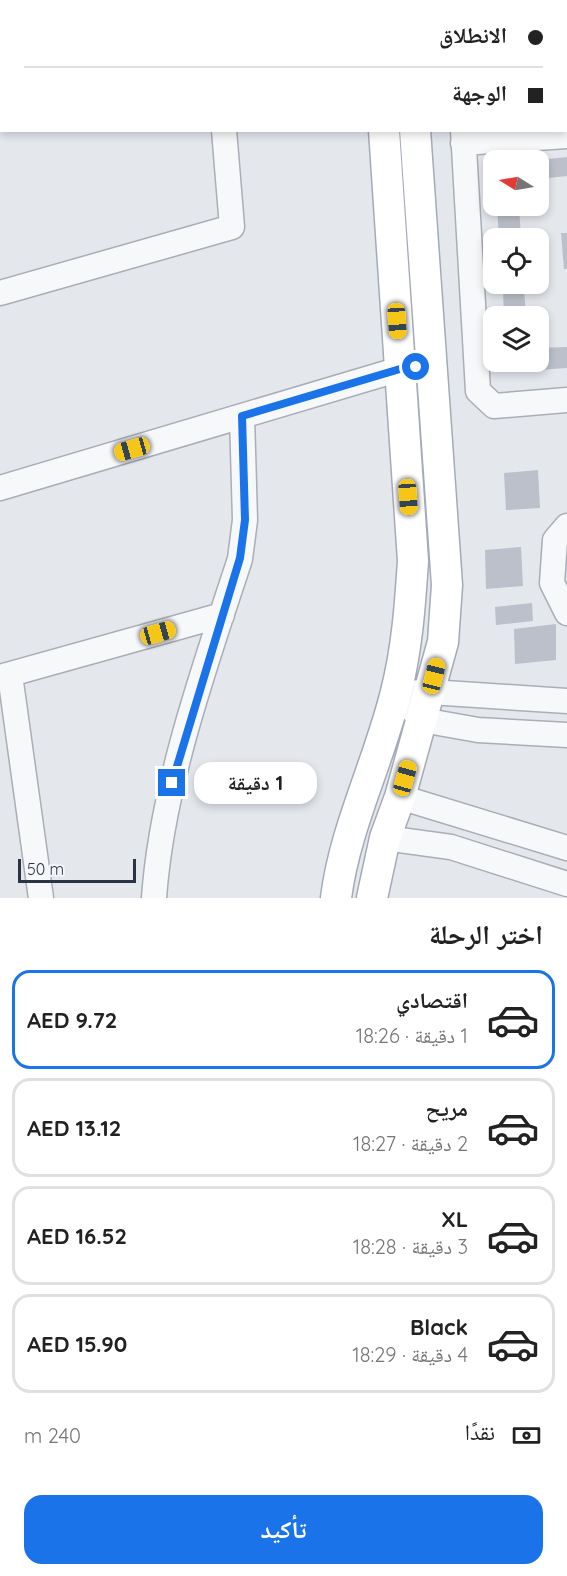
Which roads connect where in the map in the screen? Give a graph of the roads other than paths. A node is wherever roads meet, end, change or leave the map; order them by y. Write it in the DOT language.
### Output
graph roads {
  1 [pos="224,132"];
  2 [pos="384,132"];
  3 [pos="415,132"];
  4 [pos="463,136"];
  5 [pos="567,136"];
  6 [pos="0,293"];
  7 [pos="433,364"];
  8 [pos="400,369"];
  9 [pos="567,400"];
  10 [pos="242,416"];
  11 [pos="0,488"];
  12 [pos="567,526"];
  13 [pos="567,613"];
  14 [pos="222,615"];
  15 [pos="5,676"];
  16 [pos="396,693"];
  17 [pos="567,701"];
  18 [pos="426,706"];
  19 [pos="567,735"];
  20 [pos="400,797"];
  21 [pos="385,838"];
  22 [pos="567,848"];
  23 [pos="567,884"];
  24 [pos="41,898"];
  25 [pos="154,898"];
  26 [pos="336,898"];
  27 [pos="372,898"];
  1 -- 6 [label="street"];
  2 -- 8 [label="main road"];
  3 -- 7 [label="main road"];
  4 -- 5 [label="street"];
  4 -- 9 [label="street"];
  7 -- 8 [label="street"];
  7 -- 18 [label="main road"];
  8 -- 10 [label="street"];
  8 -- 16 [label="main road"];
  10 -- 11 [label="street"];
  10 -- 14 [label="street"];
  12 -- 13 [label="street"];
  14 -- 15 [label="street"];
  14 -- 25 [label="street"];
  15 -- 24 [label="street"];
  16 -- 18 [label="street"];
  16 -- 26 [label="main road"];
  17 -- 18 [label="street"];
  18 -- 19 [label="street"];
  18 -- 20 [label="main road"];
  20 -- 21 [label="main road"];
  20 -- 22 [label="street"];
  21 -- 23 [label="street"];
  21 -- 27 [label="main road"];
}
